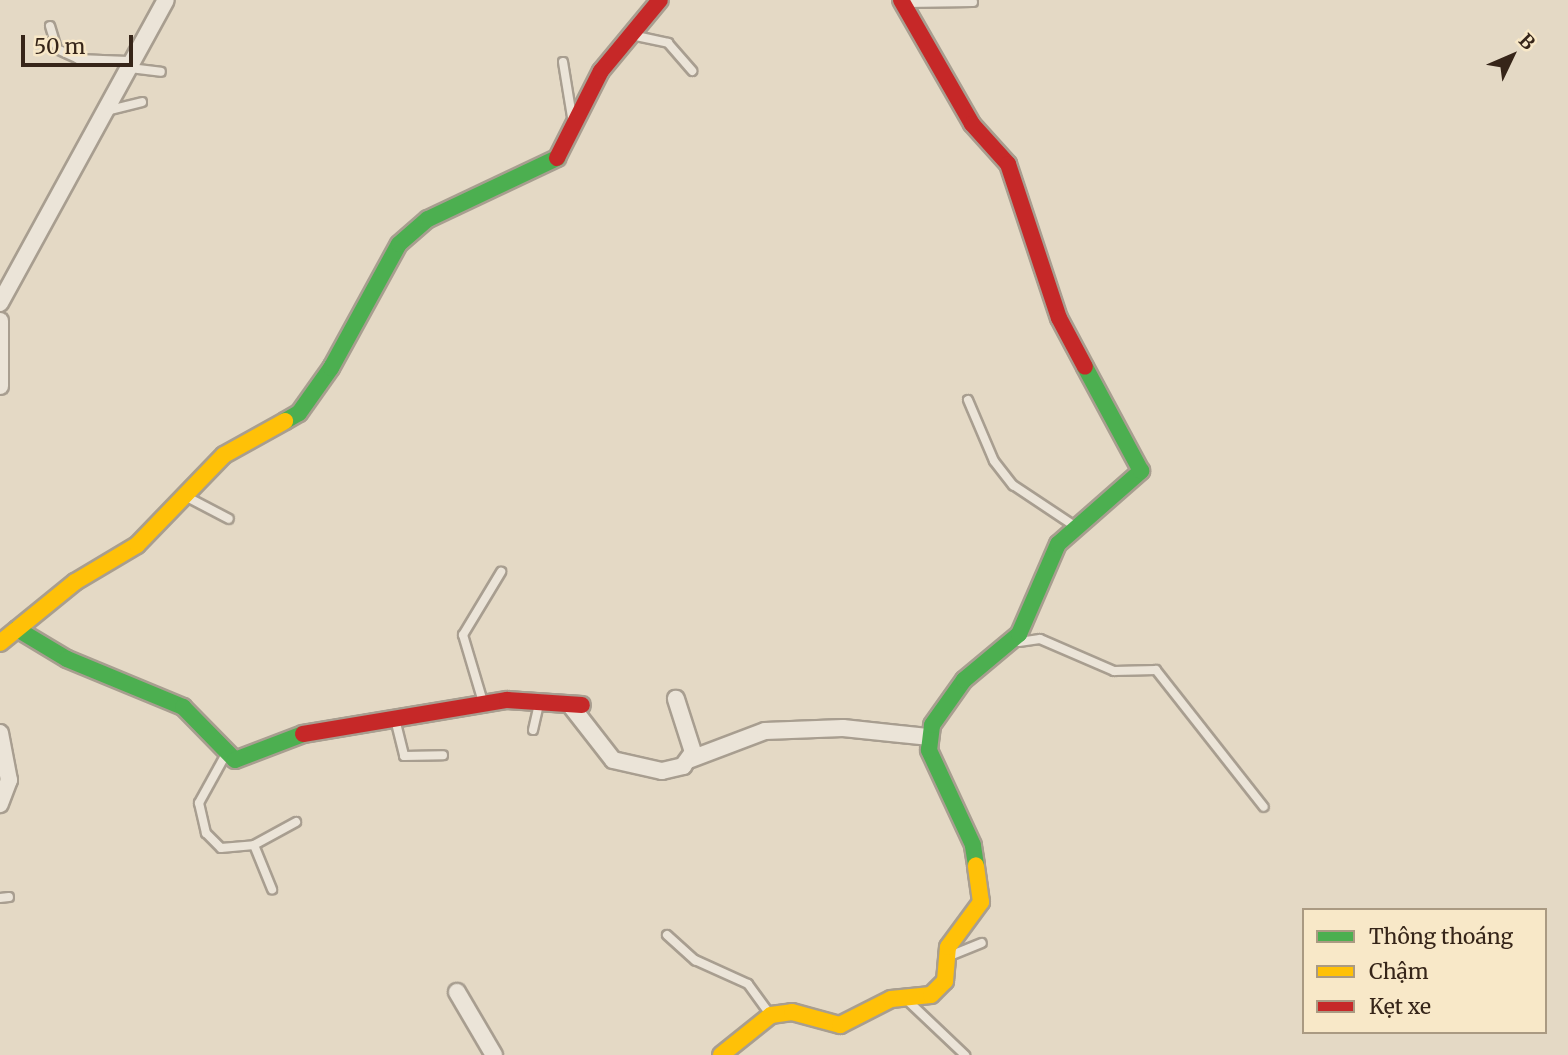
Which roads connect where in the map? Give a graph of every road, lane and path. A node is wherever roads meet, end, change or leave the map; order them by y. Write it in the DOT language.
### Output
graph roads {
  1 [pos="166,0"];
  2 [pos="660,0"];
  3 [pos="902,1"];
  4 [pos="973,2"];
  5 [pos="50,26"];
  6 [pos="626,35"];
  7 [pos="563,62"];
  8 [pos="127,65"];
  9 [pos="692,71"];
  10 [pos="162,72"];
  11 [pos="142,102"];
  12 [pos="101,114"];
  13 [pos="575,127"];
  14 [pos="0,303"];
  15 [pos="0,321"];
  16 [pos="0,386"];
  17 [pos="968,400"];
  18 [pos="185,495"];
  19 [pos="229,519"];
  20 [pos="1076,527"];
  21 [pos="500,572"];
  22 [pos="7,637"];
  23 [pos="1010,645"];
  24 [pos="0,659"];
  25 [pos="676,699"];
  26 [pos="540,703"];
  27 [pos="484,704"];
  28 [pos="395,719"];
  29 [pos="533,730"];
  30 [pos="0,733"];
  31 [pos="928,737"];
  32 [pos="226,754"];
  33 [pos="443,755"];
  34 [pos="691,759"];
  35 [pos="0,804"];
  36 [pos="1264,807"];
  37 [pos="296,822"];
  38 [pos="254,845"];
  39 [pos="272,889"];
  40 [pos="667,934"];
  41 [pos="982,943"];
  42 [pos="949,956"];
  43 [pos="457,992"];
  44 [pos="905,999"];
  45 [pos="771,1015"];
  46 [pos="494,1055"];
  47 [pos="721,1055"];
  48 [pos="965,1055"];
  1 -- 8 [label="street"];
  2 -- 6 [label="street"];
  3 -- 4 [label="lane"];
  3 -- 20 [label="street"];
  5 -- 8 [label="lane"];
  6 -- 9 [label="lane"];
  6 -- 13 [label="street"];
  7 -- 13 [label="lane"];
  8 -- 10 [label="lane"];
  8 -- 12 [label="street"];
  11 -- 12 [label="lane"];
  12 -- 14 [label="street"];
  13 -- 18 [label="street"];
  15 -- 16 [label="street"];
  17 -- 20 [label="lane"];
  18 -- 19 [label="lane"];
  18 -- 22 [label="street"];
  20 -- 23 [label="street"];
  21 -- 27 [label="lane"];
  22 -- 24 [label="street"];
  22 -- 32 [label="street"];
  23 -- 31 [label="street"];
  23 -- 36 [label="lane"];
  25 -- 34 [label="street"];
  26 -- 27 [label="street"];
  26 -- 29 [label="lane"];
  26 -- 34 [label="street"];
  27 -- 28 [label="street"];
  28 -- 32 [label="street"];
  28 -- 33 [label="lane"];
  30 -- 35 [label="street"];
  31 -- 34 [label="street"];
  31 -- 42 [label="street"];
  32 -- 38 [label="lane"];
  37 -- 38 [label="lane"];
  38 -- 39 [label="lane"];
  40 -- 45 [label="lane"];
  41 -- 42 [label="lane"];
  42 -- 44 [label="street"];
  43 -- 46 [label="street"];
  44 -- 45 [label="street"];
  44 -- 48 [label="lane"];
  45 -- 47 [label="street"];
}
